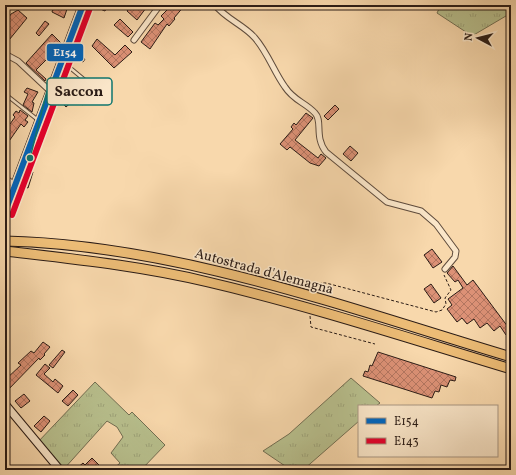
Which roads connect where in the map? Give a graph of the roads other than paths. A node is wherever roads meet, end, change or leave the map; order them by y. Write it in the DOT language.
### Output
graph roads {
  1 [pos="9,5"];
  2 [pos="83,5"];
  3 [pos="160,5"];
  4 [pos="215,5"];
  5 [pos="5,10"];
  6 [pos="134,40"];
  7 [pos="5,54"];
  8 [pos="62,60"];
  9 [pos="50,91"];
  10 [pos="5,94"];
  11 [pos="99,94"];
  12 [pos="38,120"];
  13 [pos="5,178"];
  14 [pos="15,185"];
  15 [pos="5,212"];
  16 [pos="10,238"];
  17 [pos="9,254"];
  18 [pos="445,269"];
  19 [pos="511,357"];
  20 [pos="511,369"];
  21 [pos="5,404"];
  22 [pos="60,470"];
  1 -- 5 [label="street"];
  2 -- 8 [label="main road"];
  3 -- 6 [label="street"];
  4 -- 18 [label="street"];
  7 -- 9 [label="street"];
  8 -- 9 [label="main road"];
  8 -- 11 [label="lane"];
  9 -- 12 [label="main road"];
  10 -- 12 [label="lane"];
  12 -- 14 [label="main road"];
  13 -- 14 [label="street"];
  14 -- 15 [label="main road"];
  16 -- 19 [label="highway, Autostrada d'Alemagna"];
  17 -- 20 [label="highway, Autostrada d'Alemagna"];
  21 -- 22 [label="main road"];
}
